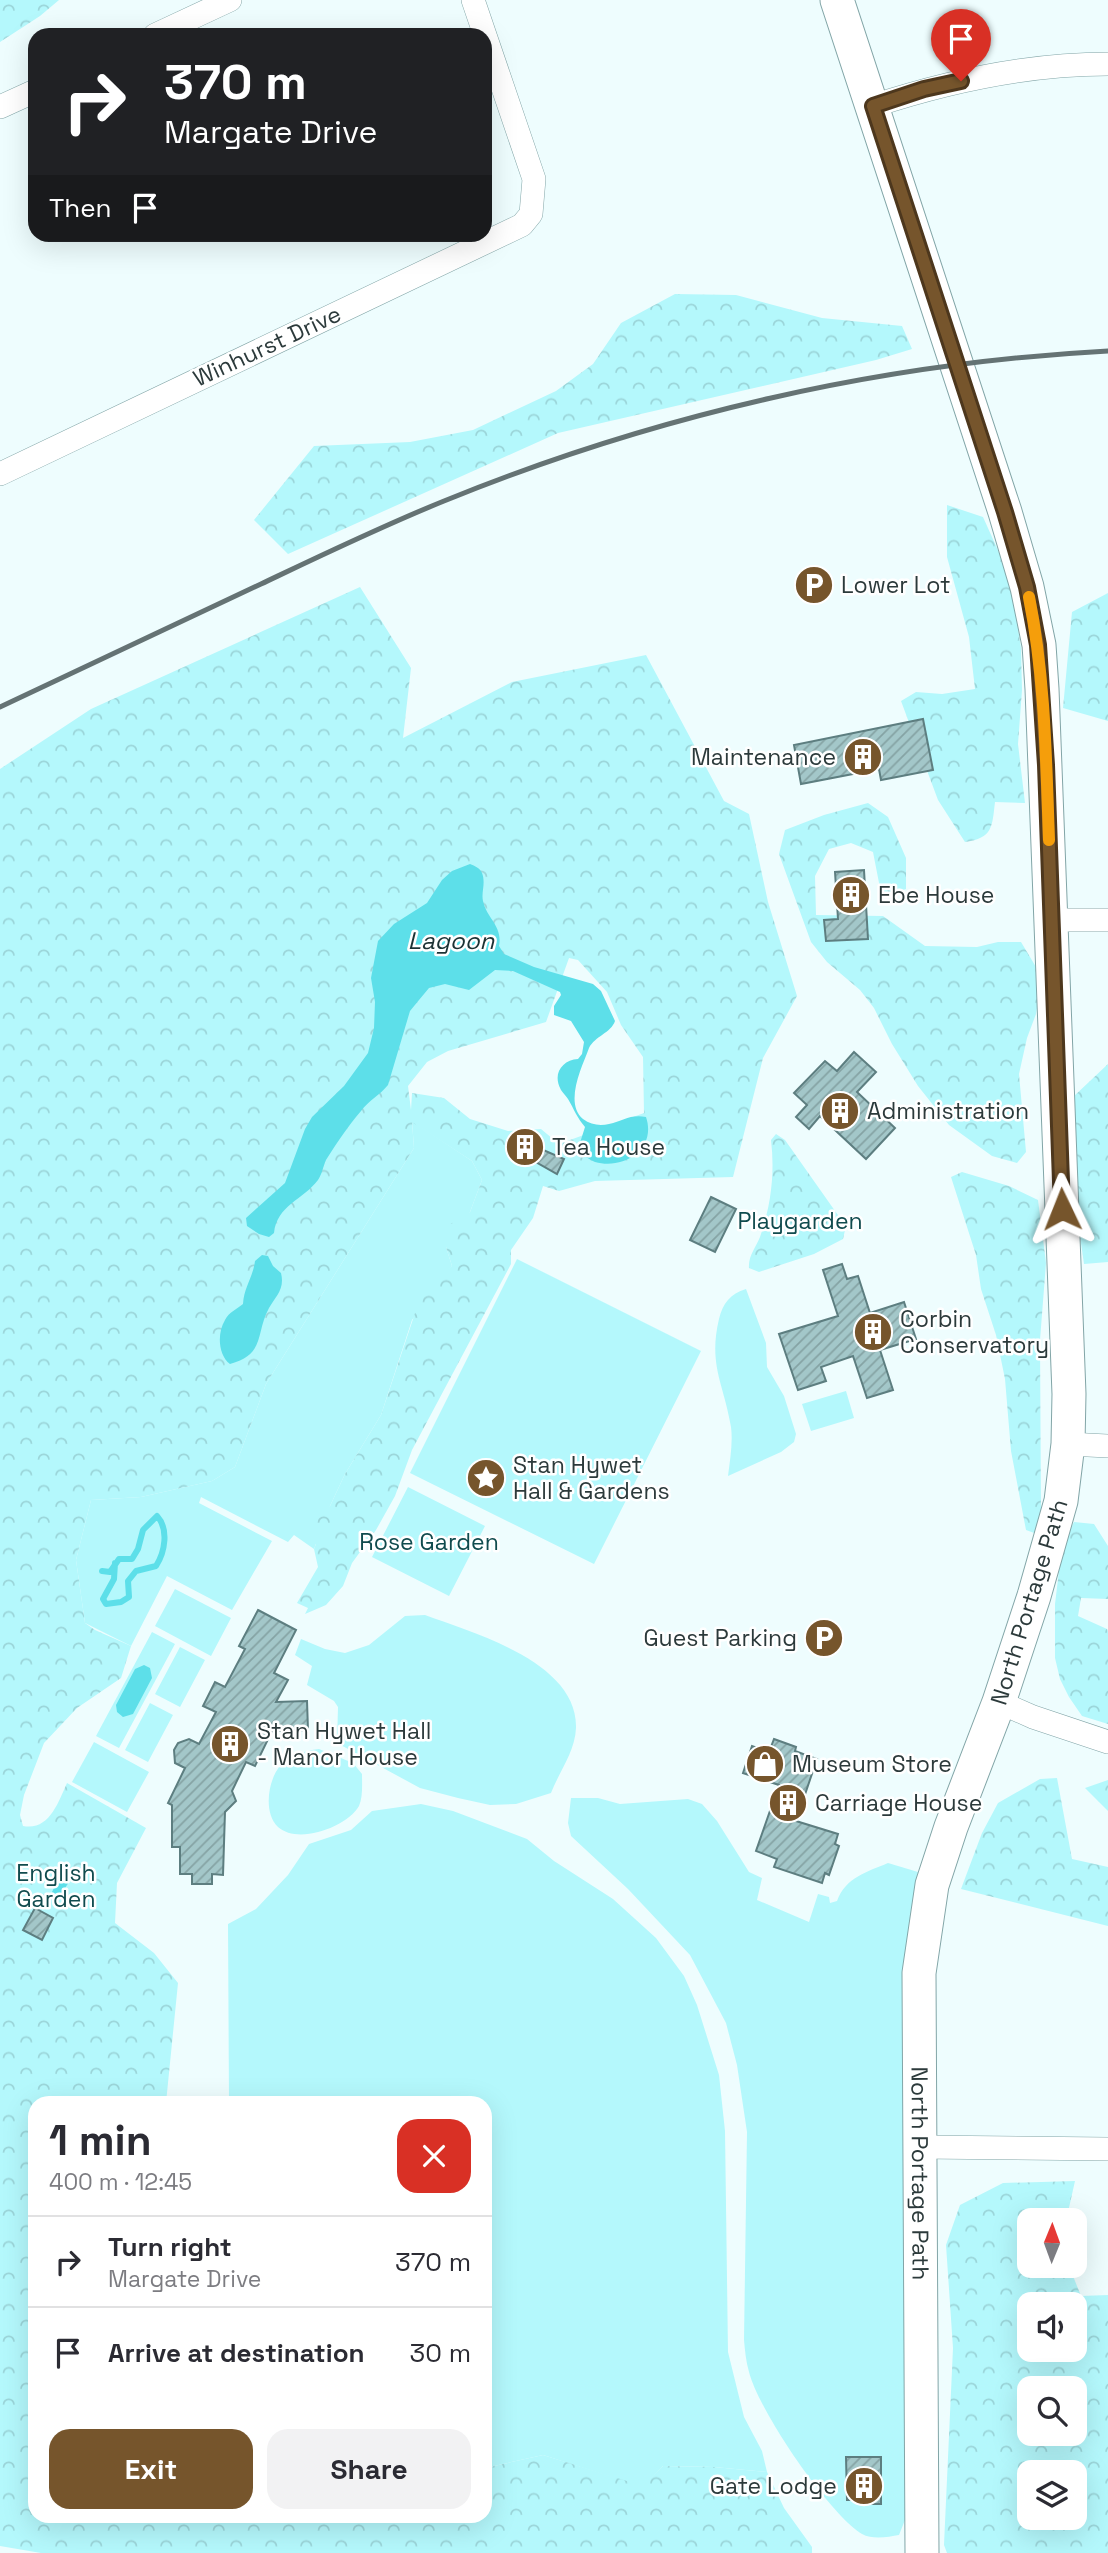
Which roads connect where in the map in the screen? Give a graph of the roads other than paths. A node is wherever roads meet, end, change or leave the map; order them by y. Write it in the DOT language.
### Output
graph roads {
  1 [pos="230,0"];
  2 [pos="473,0"];
  3 [pos="837,0"];
  4 [pos="170,28"];
  5 [pos="483,28"];
  6 [pos="492,56"];
  7 [pos="1108,64"];
  8 [pos="28,94"];
  9 [pos="873,106"];
  10 [pos="0,107"];
  11 [pos="492,240"];
  12 [pos="488,242"];
  13 [pos="0,474"];
  14 [pos="1051,920"];
  15 [pos="1108,920"];
  16 [pos="1068,1444"];
  17 [pos="1108,1447"];
  18 [pos="999,1702"];
  19 [pos="1108,1742"];
  20 [pos="921,2147"];
  21 [pos="1108,2149"];
  22 [pos="922,2553"];
  1 -- 4 [label="street"];
  2 -- 5 [label="street, Winhurst Drive"];
  3 -- 9 [label="main road, North Portage Path"];
  6 -- 11 [label="street, Winhurst Drive"];
  7 -- 9 [label="street"];
  8 -- 10 [label="street"];
  9 -- 14 [label="main road, North Portage Path"];
  12 -- 13 [label="street, Winhurst Drive"];
  14 -- 15 [label="street"];
  14 -- 16 [label="main road, North Portage Path"];
  16 -- 17 [label="street"];
  16 -- 18 [label="main road, North Portage Path"];
  18 -- 19 [label="street"];
  18 -- 20 [label="main road, North Portage Path"];
  20 -- 21 [label="street"];
  20 -- 22 [label="main road, North Portage Path"];
}
